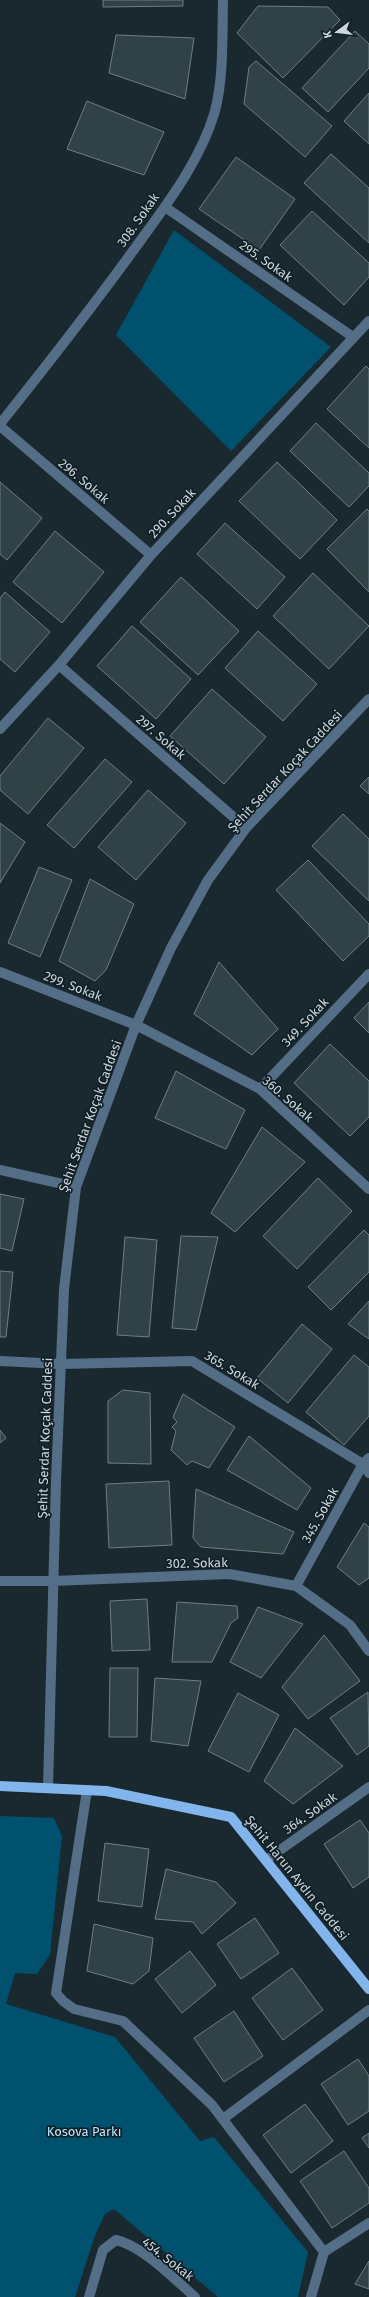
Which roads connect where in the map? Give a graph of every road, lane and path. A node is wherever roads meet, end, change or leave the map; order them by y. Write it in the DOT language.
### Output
graph roads {
  1 [pos="223,0"];
  2 [pos="165,207"];
  3 [pos="369,321"];
  4 [pos="353,337"];
  5 [pos="0,425"];
  6 [pos="151,555"];
  7 [pos="59,665"];
  8 [pos="369,699"];
  9 [pos="0,729"];
  10 [pos="246,828"];
  11 [pos="0,972"];
  12 [pos="369,974"];
  13 [pos="136,1025"];
  14 [pos="260,1089"];
  15 [pos="0,1170"];
  16 [pos="76,1187"];
  17 [pos="369,1189"];
  18 [pos="0,1361"];
  19 [pos="61,1364"];
  20 [pos="367,1465"];
  21 [pos="0,1580"];
  22 [pos="53,1581"];
  23 [pos="296,1586"];
  24 [pos="369,1651"];
  25 [pos="0,1786"];
  26 [pos="369,1787"];
  27 [pos="48,1788"];
  28 [pos="87,1790"];
  29 [pos="266,1860"];
  30 [pos="369,1989"];
  31 [pos="369,2010"];
  32 [pos="223,2119"];
  33 [pos="369,2223"];
  34 [pos="324,2252"];
  35 [pos="89,2297"];
  36 [pos="196,2297"];
  37 [pos="311,2297"];
  1 -- 2 [label="street, 308. Sokak"];
  2 -- 4 [label="street, 295. Sokak"];
  2 -- 5 [label="street, 308. Sokak"];
  3 -- 4 [label="street, 290. Sokak"];
  4 -- 6 [label="street, 290. Sokak"];
  5 -- 6 [label="street, 296. Sokak"];
  6 -- 7 [label="street, 290. Sokak"];
  7 -- 9 [label="street, 290. Sokak"];
  7 -- 10 [label="street, 297. Sokak"];
  8 -- 10 [label="street, Şehit Serdar Koçak Caddesi"];
  10 -- 13 [label="street, Şehit Serdar Koçak Caddesi"];
  11 -- 13 [label="street, 299. Sokak"];
  12 -- 14 [label="street, 349. Sokak"];
  13 -- 14 [label="street, 360. Sokak"];
  13 -- 16 [label="street, Şehit Serdar Koçak Caddesi"];
  14 -- 17 [label="street, 360. Sokak"];
  15 -- 16 [label="street"];
  16 -- 19 [label="street, Şehit Serdar Koçak Caddesi"];
  18 -- 19 [label="street, 365. Sokak"];
  19 -- 20 [label="street, 365. Sokak"];
  19 -- 22 [label="street, Şehit Serdar Koçak Caddesi"];
  20 -- 23 [label="street, 345. Sokak"];
  21 -- 22 [label="street, 302. Sokak"];
  22 -- 23 [label="street, 302. Sokak"];
  22 -- 27 [label="street, Şehit Serdar Koçak Caddesi"];
  23 -- 24 [label="street, 302. Sokak"];
  25 -- 27 [label="main road, Şehit Harun Aydın Caddesi"];
  26 -- 29 [label="street, 364. Sokak"];
  27 -- 28 [label="main road, Şehit Harun Aydın Caddesi"];
  28 -- 29 [label="main road, Şehit Harun Aydın Caddesi"];
  28 -- 32 [label="street"];
  29 -- 30 [label="main road, Şehit Harun Aydın Caddesi"];
  31 -- 32 [label="street"];
  32 -- 34 [label="street"];
  33 -- 34 [label="street"];
  34 -- 37 [label="street"];
  35 -- 36 [label="street, 454. Sokak"];
}
